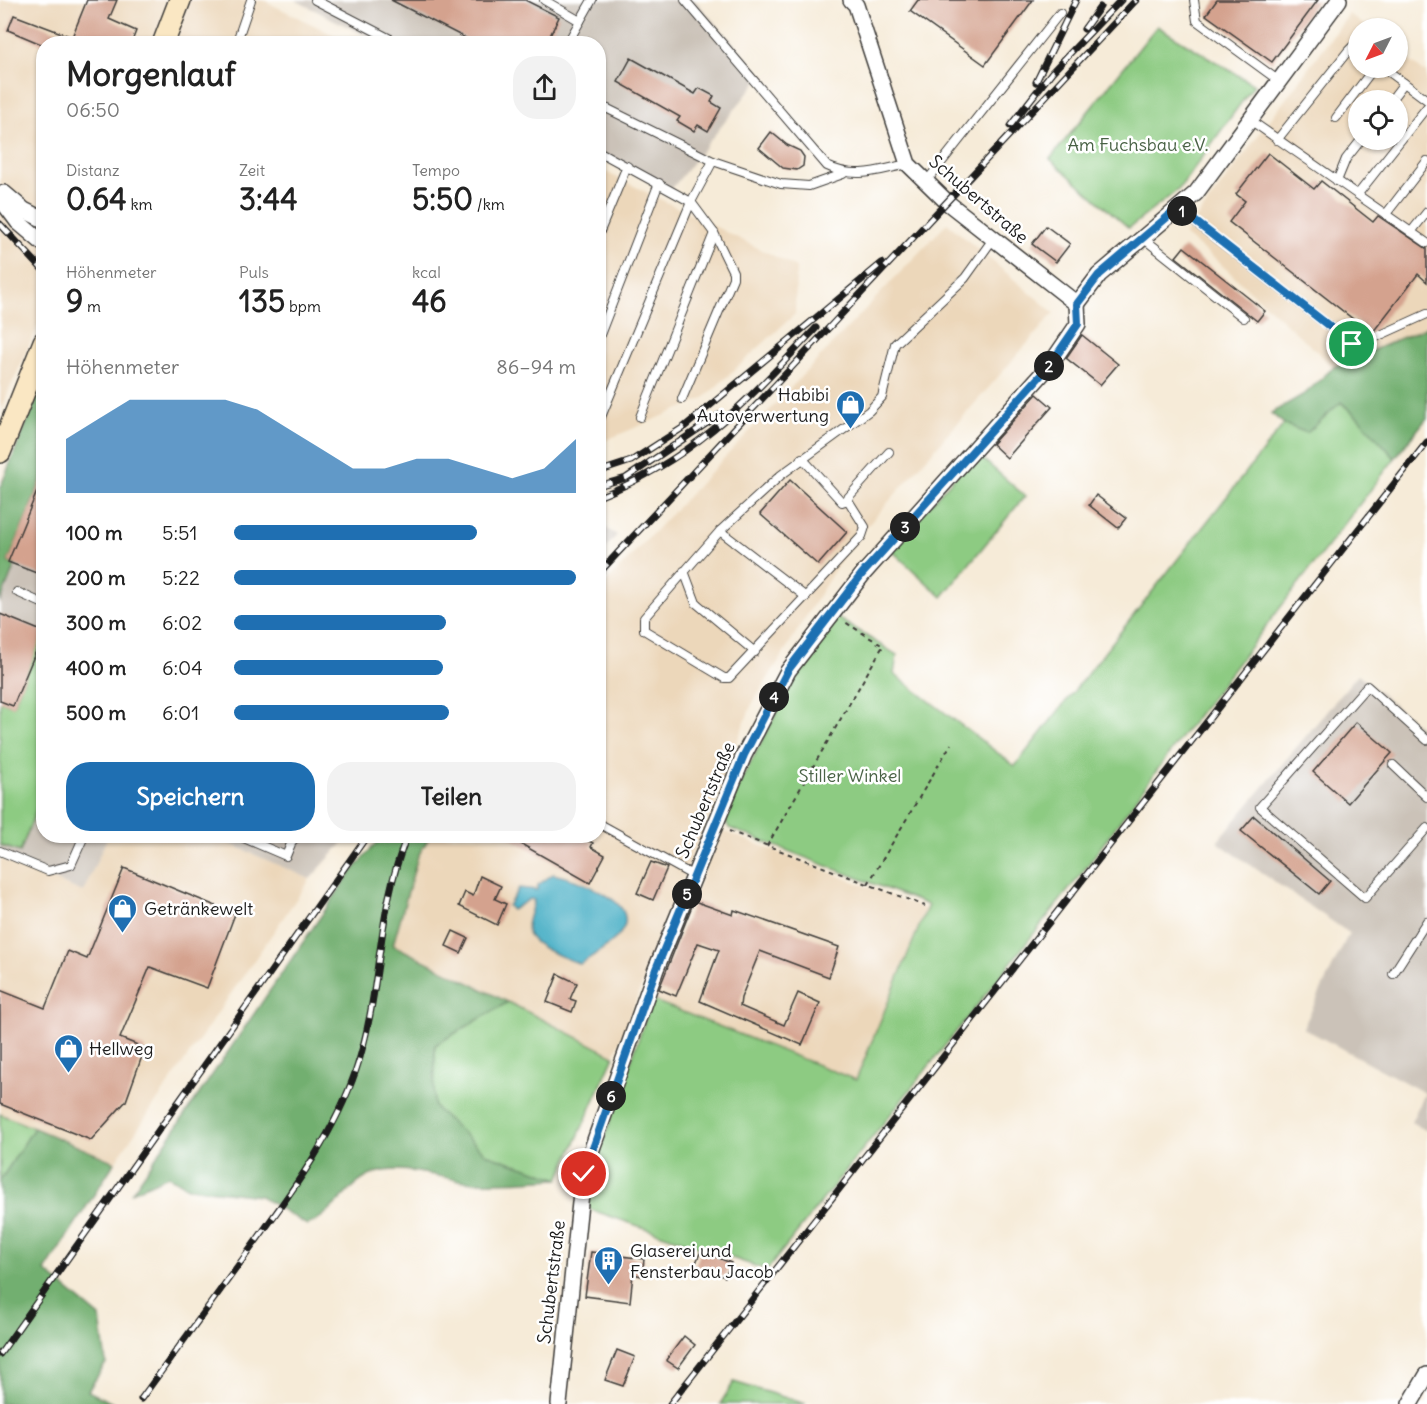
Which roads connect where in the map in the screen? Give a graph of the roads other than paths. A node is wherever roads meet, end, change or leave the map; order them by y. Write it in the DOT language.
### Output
graph roads {
  1 [pos="180,0"];
  2 [pos="251,0"];
  3 [pos="315,0"];
  4 [pos="544,0"];
  5 [pos="592,0"];
  6 [pos="685,0"];
  7 [pos="851,0"];
  8 [pos="1194,0"];
  9 [pos="1339,0"];
  10 [pos="1060,13"];
  11 [pos="580,21"];
  12 [pos="166,36"];
  13 [pos="239,36"];
  14 [pos="385,36"];
  15 [pos="572,36"];
  16 [pos="1348,51"];
  17 [pos="1366,78"];
  18 [pos="1397,78"];
  19 [pos="1279,81"];
  20 [pos="1404,83"];
  21 [pos="1399,90"];
  22 [pos="1427,100"];
  23 [pos="1427,107"];
  24 [pos="606,109"];
  25 [pos="1336,118"];
  26 [pos="1250,120"];
  27 [pos="1277,140"];
  28 [pos="1353,150"];
  29 [pos="606,155"];
  30 [pos="1427,161"];
  31 [pos="713,162"];
  32 [pos="908,164"];
  33 [pos="627,166"];
  34 [pos="843,174"];
  35 [pos="1337,181"];
  36 [pos="926,182"];
  37 [pos="660,183"];
  38 [pos="0,190"];
  39 [pos="1358,194"];
  40 [pos="0,198"];
  41 [pos="691,202"];
  42 [pos="1178,208"];
  43 [pos="1427,212"];
  44 [pos="1386,214"];
  45 [pos="36,216"];
  46 [pos="606,217"];
  47 [pos="1411,232"];
  48 [pos="714,233"];
  49 [pos="36,237"];
  50 [pos="1143,238"];
  51 [pos="993,239"];
  52 [pos="1427,243"];
  53 [pos="1077,304"];
  54 [pos="1427,314"];
  55 [pos="1244,318"];
  56 [pos="606,320"];
  57 [pos="36,361"];
  58 [pos="682,399"];
  59 [pos="606,405"];
  60 [pos="640,417"];
  61 [pos="0,452"];
  62 [pos="890,452"];
  63 [pos="802,458"];
  64 [pos="849,500"];
  65 [pos="720,531"];
  66 [pos="684,571"];
  67 [pos="17,592"];
  68 [pos="806,597"];
  69 [pos="36,600"];
  70 [pos="755,652"];
  71 [pos="1427,740"];
  72 [pos="1393,765"];
  73 [pos="1427,797"];
  74 [pos="606,826"];
  75 [pos="1427,828"];
  76 [pos="81,843"];
  77 [pos="255,843"];
  78 [pos="291,843"];
  79 [pos="0,851"];
  80 [pos="694,876"];
  81 [pos="1427,921"];
  82 [pos="1393,974"];
  83 [pos="1427,1375"];
  84 [pos="559,1404"];
  85 [pos="1410,1404"];
  1 -- 12 [label="street"];
  2 -- 13 [label="lane"];
  3 -- 14 [label="lane"];
  4 -- 11 [label="lane"];
  5 -- 11 [label="lane"];
  6 -- 34 [label="lane"];
  7 -- 32 [label="street, Schubertstraße"];
  8 -- 19 [label="lane"];
  9 -- 19 [label="street, Schubertstraße"];
  10 -- 36 [label="lane"];
  11 -- 15 [label="lane"];
  16 -- 27 [label="lane"];
  17 -- 25 [label="lane"];
  18 -- 20 [label="lane"];
  19 -- 26 [label="street, Schubertstraße"];
  20 -- 21 [label="lane"];
  20 -- 22 [label="lane"];
  23 -- 39 [label="lane"];
  24 -- 31 [label="lane"];
  26 -- 27 [label="lane"];
  26 -- 42 [label="street, Schubertstraße"];
  27 -- 35 [label="lane"];
  28 -- 35 [label="lane"];
  29 -- 33 [label="lane"];
  30 -- 44 [label="lane"];
  31 -- 34 [label="lane"];
  31 -- 41 [label="lane"];
  32 -- 34 [label="lane"];
  32 -- 36 [label="street, Schubertstraße"];
  33 -- 37 [label="lane"];
  33 -- 46 [label="lane"];
  35 -- 39 [label="lane"];
  36 -- 51 [label="street, Schubertstraße"];
  37 -- 41 [label="lane"];
  37 -- 56 [label="lane"];
  38 -- 45 [label="street"];
  39 -- 44 [label="lane"];
  40 -- 49 [label="street"];
  41 -- 48 [label="lane"];
  41 -- 59 [label="lane"];
  42 -- 50 [label="street, Schubertstraße"];
  42 -- 54 [label="lane"];
  43 -- 47 [label="lane"];
  44 -- 47 [label="lane"];
  47 -- 52 [label="lane"];
  48 -- 58 [label="lane"];
  48 -- 60 [label="lane"];
  50 -- 53 [label="street, Schubertstraße"];
  50 -- 55 [label="lane"];
  51 -- 53 [label="street, Schubertstraße"];
  51 -- 63 [label="lane"];
  53 -- 80 [label="street, Schubertstraße"];
  57 -- 61 [label="street"];
  62 -- 64 [label="lane"];
  63 -- 64 [label="lane"];
  63 -- 65 [label="lane"];
  64 -- 68 [label="lane"];
  65 -- 66 [label="lane"];
  65 -- 68 [label="lane"];
  66 -- 70 [label="lane"];
  66 -- 70 [label="lane"];
  67 -- 69 [label="lane"];
  68 -- 70 [label="lane"];
  71 -- 75 [label="lane"];
  72 -- 73 [label="lane"];
  74 -- 80 [label="lane"];
  76 -- 79 [label="lane"];
  77 -- 78 [label="lane"];
  80 -- 84 [label="street, Schubertstraße"];
  81 -- 82 [label="lane"];
  83 -- 85 [label="street"];
}
